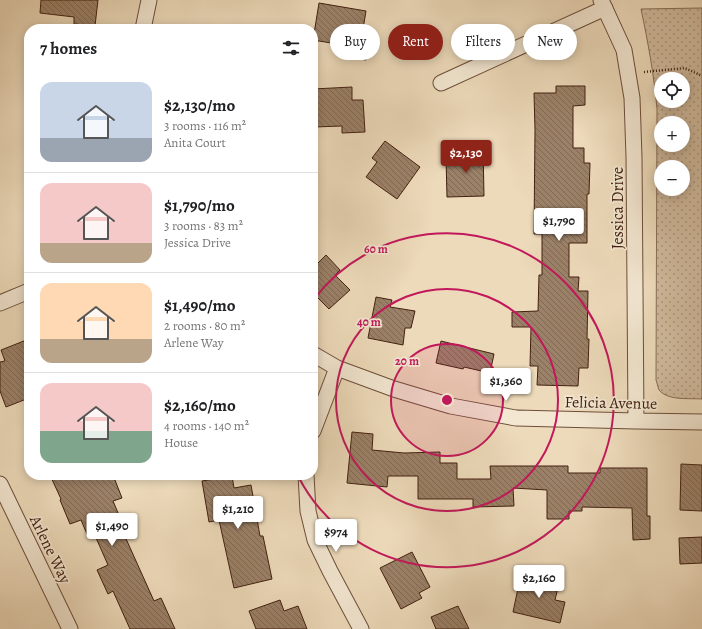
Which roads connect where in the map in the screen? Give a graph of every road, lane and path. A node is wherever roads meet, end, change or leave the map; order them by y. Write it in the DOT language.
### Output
graph roads {
  1 [pos="149,0"];
  2 [pos="603,4"];
  3 [pos="145,24"];
  4 [pos="628,73"];
  5 [pos="702,76"];
  6 [pos="441,83"];
  7 [pos="24,293"];
  8 [pos="0,303"];
  9 [pos="318,357"];
  10 [pos="337,368"];
  11 [pos="318,418"];
  12 [pos="636,421"];
  13 [pos="702,422"];
  14 [pos="306,480"];
  15 [pos="0,484"];
  16 [pos="70,629"];
  17 [pos="360,629"];
  1 -- 3 [label="street"];
  2 -- 4 [label="street, Jessica Drive"];
  2 -- 6 [label="street"];
  4 -- 5 [label="path"];
  4 -- 12 [label="street, Jessica Drive"];
  7 -- 8 [label="street"];
  9 -- 10 [label="street, Felicia Avenue"];
  10 -- 11 [label="street"];
  10 -- 12 [label="street, Felicia Avenue"];
  12 -- 13 [label="street, Felicia Avenue"];
  14 -- 17 [label="street"];
  15 -- 16 [label="street, Arlene Way"];
}
